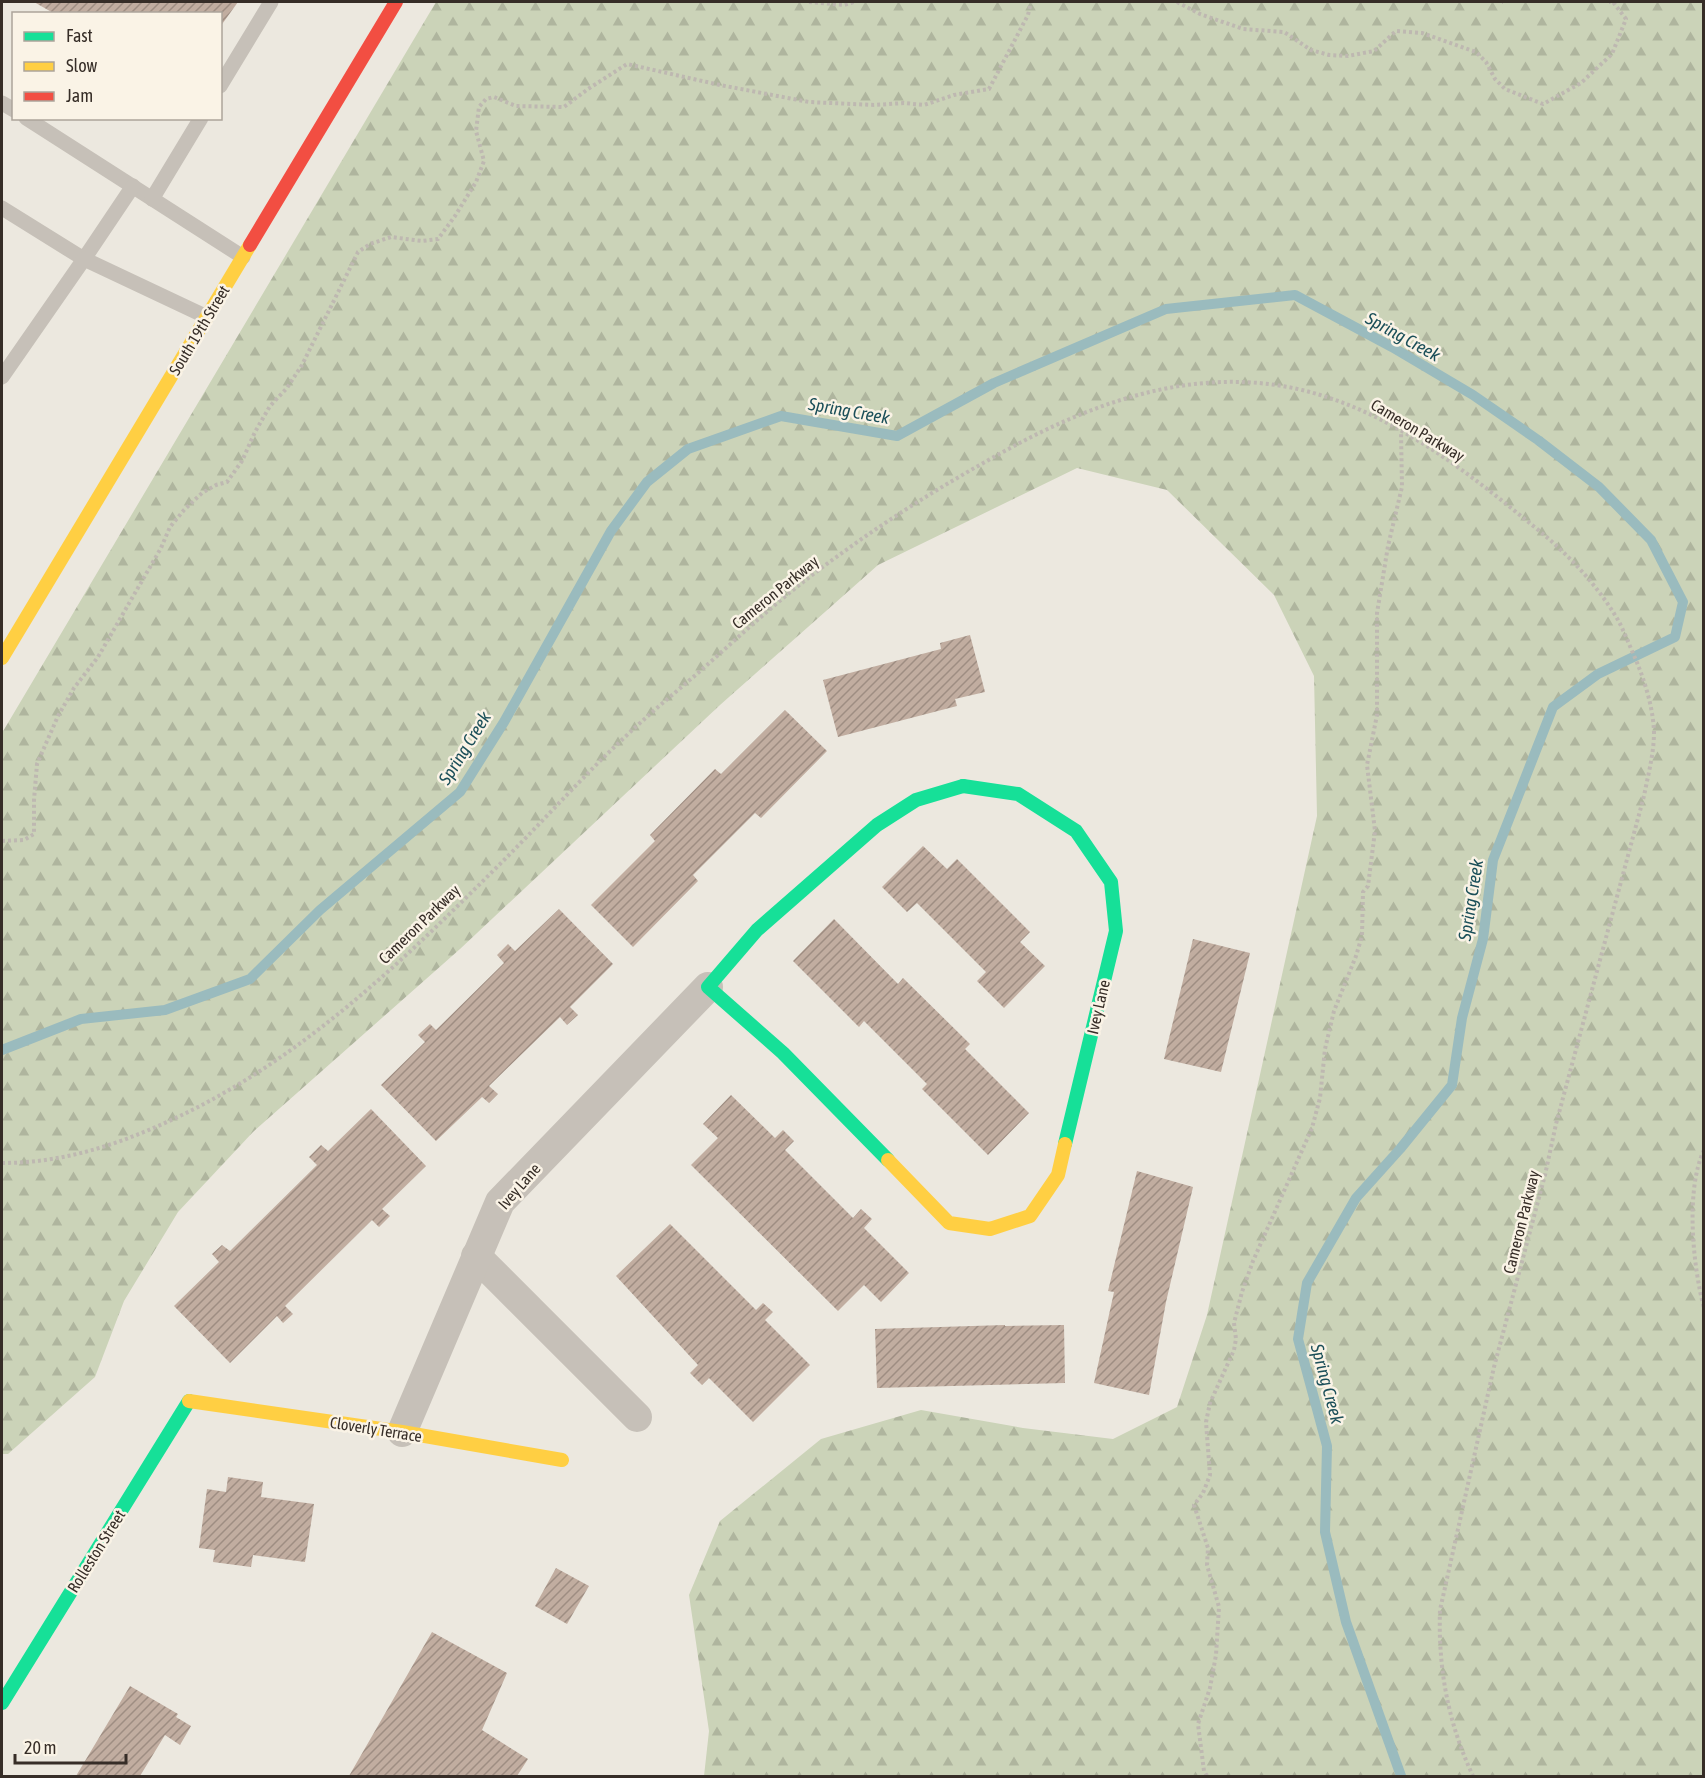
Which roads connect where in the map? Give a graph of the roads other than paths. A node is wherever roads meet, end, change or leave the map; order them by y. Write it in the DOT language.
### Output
graph roads {
  1 [pos="272,2"];
  2 [pos="396,2"];
  3 [pos="222,83"];
  4 [pos="29,120"];
  5 [pos="200,120"];
  6 [pos="133,186"];
  7 [pos="153,199"];
  8 [pos="2,208"];
  9 [pos="243,257"];
  10 [pos="84,259"];
  11 [pos="207,317"];
  12 [pos="2,377"];
  13 [pos="2,658"];
  14 [pos="708,987"];
  15 [pos="476,1256"];
  16 [pos="190,1400"];
  17 [pos="637,1417"];
  18 [pos="402,1432"];
  19 [pos="562,1461"];
  20 [pos="2,1703"];
  1 -- 3 [label="lane"];
  2 -- 9 [label="street, South 19th Street"];
  4 -- 6 [label="lane"];
  5 -- 7 [label="lane"];
  6 -- 7 [label="lane"];
  6 -- 10 [label="lane"];
  7 -- 9 [label="lane"];
  8 -- 10 [label="lane"];
  9 -- 11 [label="street, South 19th Street"];
  10 -- 11 [label="lane"];
  10 -- 12 [label="lane"];
  11 -- 13 [label="street, South 19th Street"];
  14 -- 14 [label="street, Ivey Lane"];
  14 -- 15 [label="street, Ivey Lane"];
  15 -- 17 [label="street"];
  15 -- 18 [label="street, Ivey Lane"];
  16 -- 18 [label="street, Cloverly Terrace"];
  16 -- 20 [label="street, Rolleston Street"];
  18 -- 19 [label="street, Cloverly Terrace"];
}
